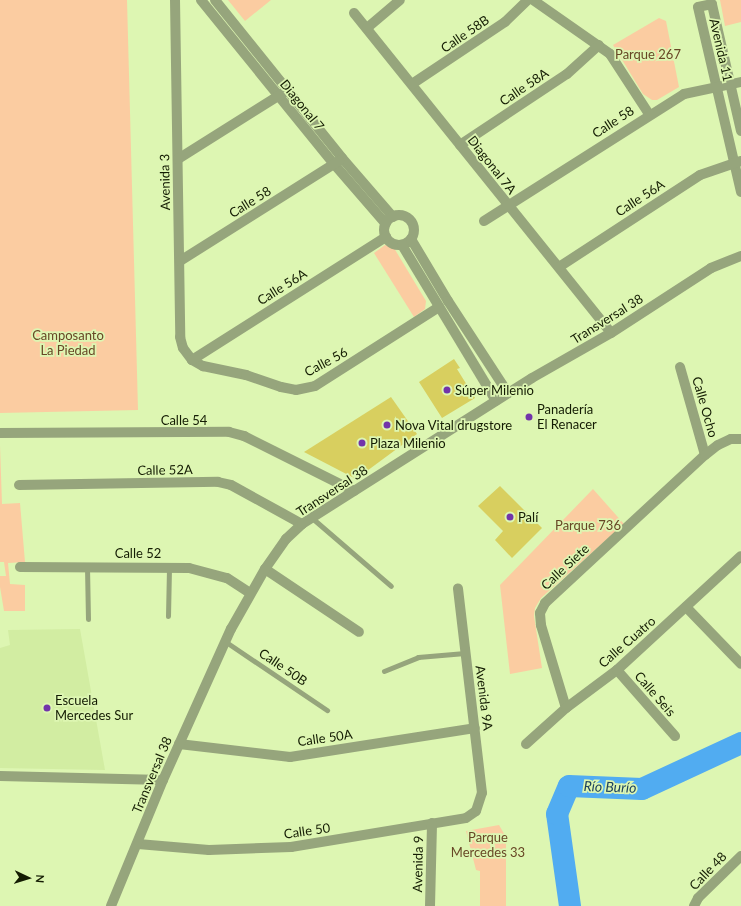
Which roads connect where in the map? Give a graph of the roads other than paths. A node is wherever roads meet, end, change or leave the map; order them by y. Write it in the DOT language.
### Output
graph roads {
  1 [pos="175,0"];
  2 [pos="201,0"];
  3 [pos="215,0"];
  4 [pos="400,0"];
  5 [pos="528,0"];
  6 [pos="533,0"];
  7 [pos="354,13"];
  8 [pos="367,28"];
  9 [pos="598,45"];
  10 [pos="741,82"];
  11 [pos="412,84"];
  12 [pos="730,84"];
  13 [pos="716,87"];
  14 [pos="288,90"];
  15 [pos="278,96"];
  16 [pos="649,114"];
  17 [pos="741,131"];
  18 [pos="460,145"];
  19 [pos="178,159"];
  20 [pos="338,161"];
  21 [pos="738,162"];
  22 [pos="741,192"];
  23 [pos="508,205"];
  24 [pos="390,220"];
  25 [pos="484,221"];
  26 [pos="386,237"];
  27 [pos="411,239"];
  28 [pos="402,245"];
  29 [pos="741,256"];
  30 [pos="180,261"];
  31 [pos="559,267"];
  32 [pos="448,301"];
  33 [pos="439,307"];
  34 [pos="611,333"];
  35 [pos="192,360"];
  36 [pos="680,367"];
  37 [pos="508,393"];
  38 [pos="496,401"];
  39 [pos="0,433"];
  40 [pos="741,439"];
  41 [pos="705,455"];
  42 [pos="19,485"];
  43 [pos="354,491"];
  44 [pos="312,518"];
  45 [pos="302,524"];
  46 [pos="741,556"];
  47 [pos="169,566"];
  48 [pos="20,567"];
  49 [pos="87,567"];
  50 [pos="265,569"];
  51 [pos="391,586"];
  52 [pos="458,588"];
  53 [pos="250,593"];
  54 [pos="686,607"];
  55 [pos="168,616"];
  56 [pos="88,619"];
  57 [pos="359,632"];
  58 [pos="226,642"];
  59 [pos="465,653"];
  60 [pos="741,664"];
  61 [pos="617,670"];
  62 [pos="384,671"];
  63 [pos="566,708"];
  64 [pos="327,710"];
  65 [pos="475,728"];
  66 [pos="675,736"];
  67 [pos="179,744"];
  68 [pos="526,744"];
  69 [pos="0,776"];
  70 [pos="163,780"];
  71 [pos="476,811"];
  72 [pos="432,823"];
  73 [pos="138,844"];
  74 [pos="741,856"];
  75 [pos="111,906"];
  76 [pos="430,906"];
  77 [pos="694,906"];
  1 -- 19 [label="street, Avenida 3"];
  2 -- 15 [label="street, Diagonal 7"];
  3 -- 14 [label="street, Diagonal 7"];
  4 -- 8 [label="street"];
  5 -- 11 [label="street, Calle 58B"];
  6 -- 9 [label="street"];
  7 -- 8 [label="street, Diagonal 7A"];
  8 -- 11 [label="street, Diagonal 7A"];
  9 -- 16 [label="street"];
  9 -- 18 [label="street, Calle 58A"];
  10 -- 12 [label="street, Calle 58"];
  11 -- 18 [label="street, Diagonal 7A"];
  12 -- 13 [label="street, Calle 58"];
  12 -- 13 [label="street, Avenida 11"];
  12 -- 17 [label="street, Avenida 11"];
  13 -- 16 [label="street, Calle 58"];
  13 -- 21 [label="street, Avenida 11"];
  14 -- 15 [label="street"];
  14 -- 20 [label="street, Diagonal 7"];
  15 -- 19 [label="street"];
  15 -- 20 [label="street, Diagonal 7"];
  16 -- 23 [label="street, Calle 58"];
  18 -- 23 [label="street, Diagonal 7A"];
  19 -- 30 [label="street, Avenida 3"];
  20 -- 24 [label="street, Diagonal 7"];
  20 -- 30 [label="street, Calle 58"];
  21 -- 22 [label="street, Avenida 11"];
  21 -- 31 [label="street, Calle 56A"];
  23 -- 25 [label="street, Calle 58"];
  23 -- 31 [label="street, Diagonal 7A"];
  24 -- 26 [label="street"];
  24 -- 27 [label="street"];
  26 -- 28 [label="street"];
  26 -- 35 [label="street, Calle 56A"];
  27 -- 28 [label="street"];
  27 -- 32 [label="street"];
  28 -- 33 [label="street"];
  29 -- 34 [label="street, Transversal 38"];
  30 -- 35 [label="street, Avenida 3"];
  31 -- 34 [label="street, Diagonal 7A"];
  32 -- 33 [label="lane"];
  32 -- 37 [label="street"];
  33 -- 35 [label="street, Calle 56"];
  33 -- 38 [label="street"];
  34 -- 37 [label="street, Transversal 38"];
  36 -- 41 [label="street, Calle Ocho"];
  37 -- 38 [label="street, Transversal 38"];
  38 -- 43 [label="street, Transversal 38"];
  39 -- 43 [label="street, Calle 54"];
  40 -- 41 [label="street, Calle Siete"];
  41 -- 63 [label="street, Calle Siete"];
  42 -- 45 [label="street, Calle 52A"];
  43 -- 44 [label="street, Transversal 38"];
  44 -- 45 [label="street, Transversal 38"];
  44 -- 51 [label="lane"];
  45 -- 50 [label="street, Transversal 38"];
  46 -- 54 [label="street, Calle Cuatro"];
  47 -- 49 [label="street, Calle 52"];
  47 -- 53 [label="street, Calle 52"];
  47 -- 55 [label="lane"];
  48 -- 49 [label="street, Calle 52"];
  49 -- 56 [label="lane"];
  50 -- 53 [label="street, Transversal 38"];
  50 -- 57 [label="street"];
  52 -- 59 [label="street, Avenida 9A"];
  53 -- 58 [label="street, Transversal 38"];
  54 -- 60 [label="street"];
  54 -- 61 [label="street, Calle Cuatro"];
  58 -- 64 [label="lane, Calle 50B"];
  58 -- 67 [label="street, Transversal 38"];
  59 -- 62 [label="lane"];
  59 -- 65 [label="street, Avenida 9A"];
  61 -- 63 [label="street, Calle Cuatro"];
  61 -- 66 [label="street, Calle Seis"];
  63 -- 68 [label="street, Calle Cuatro"];
  65 -- 67 [label="street, Calle 50A"];
  65 -- 71 [label="street, Avenida 9A"];
  67 -- 70 [label="street, Transversal 38"];
  69 -- 70 [label="street"];
  70 -- 73 [label="street, Transversal 38"];
  71 -- 72 [label="street, Calle 50"];
  72 -- 73 [label="street, Calle 50"];
  72 -- 76 [label="street, Avenida 9"];
  73 -- 75 [label="street, Transversal 38"];
  74 -- 77 [label="street, Calle 48"];
}
